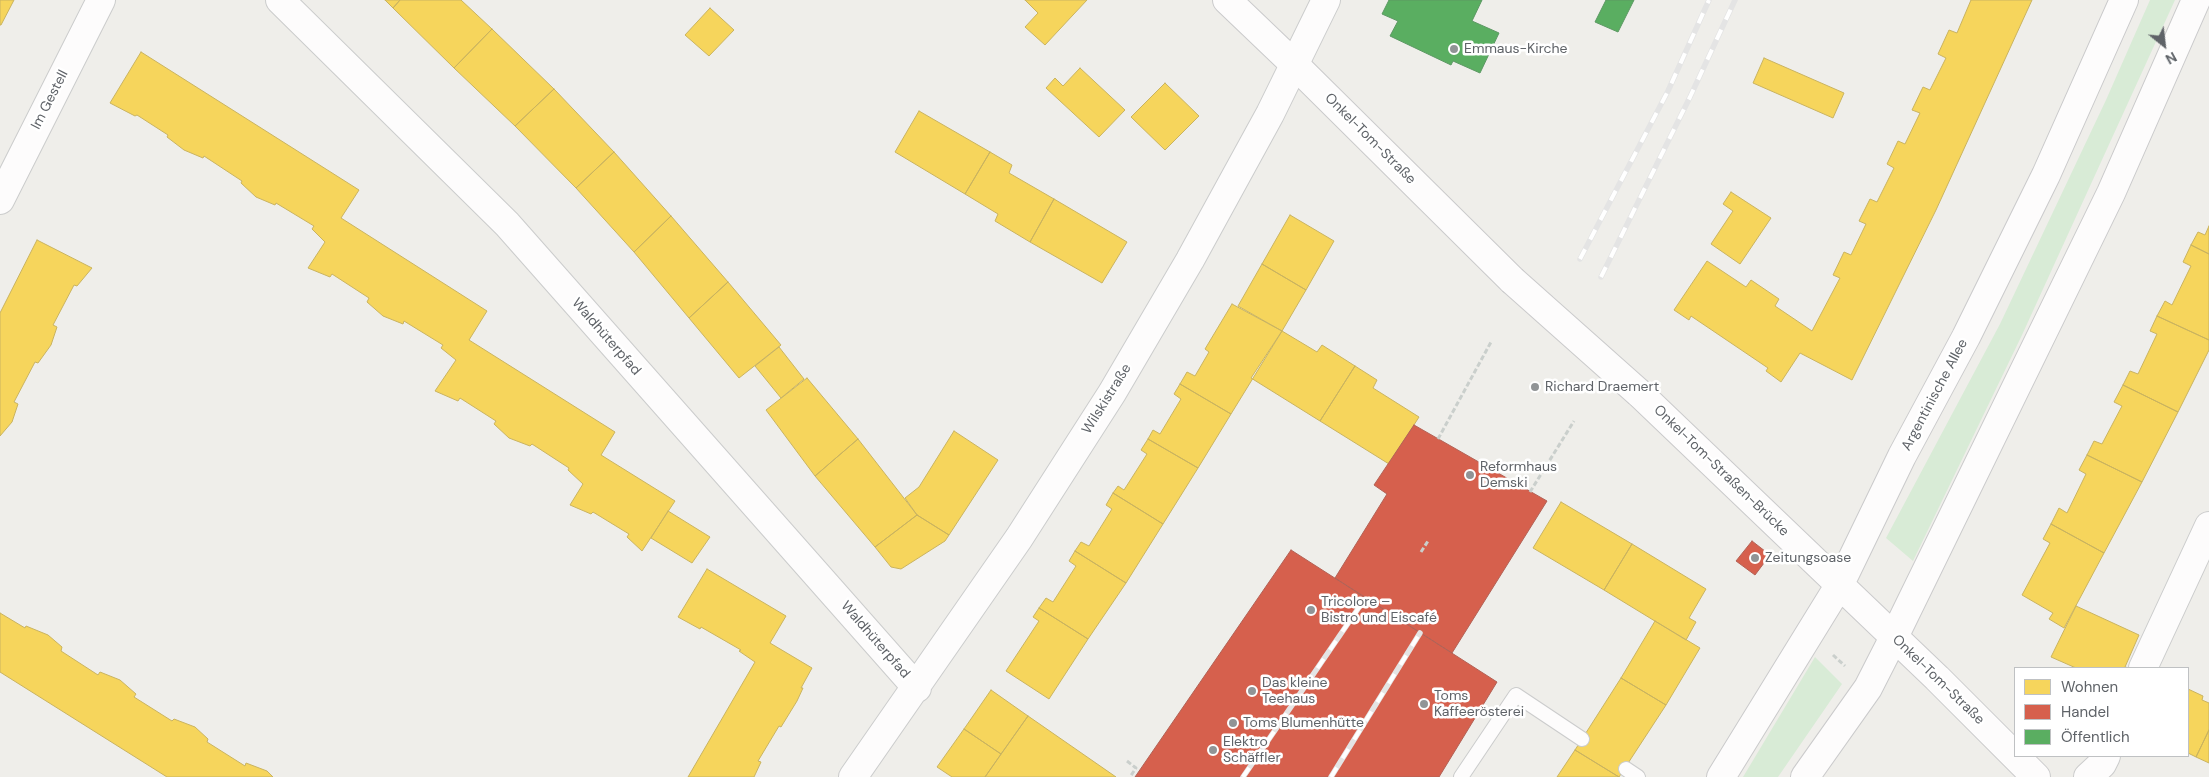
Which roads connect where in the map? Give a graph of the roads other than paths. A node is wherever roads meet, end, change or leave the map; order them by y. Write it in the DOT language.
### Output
graph roads {
  1 [pos="101,0"];
  2 [pos="280,0"];
  3 [pos="1227,0"];
  4 [pos="1326,0"];
  5 [pos="2124,0"];
  6 [pos="2196,0"];
  7 [pos="1295,64"];
  8 [pos="0,200"];
  9 [pos="1512,280"];
  10 [pos="2209,526"];
  11 [pos="1840,584"];
  12 [pos="1894,637"];
  13 [pos="2143,667"];
  14 [pos="917,688"];
  15 [pos="1582,739"];
  16 [pos="2014,755"];
  17 [pos="2016,757"];
  18 [pos="2106,757"];
  19 [pos="1626,768"];
  20 [pos="853,777"];
  21 [pos="1461,777"];
  22 [pos="1638,777"];
  23 [pos="1721,777"];
  24 [pos="1805,777"];
  25 [pos="2036,777"];
  26 [pos="2088,777"];
  1 -- 8 [label="main road, Im Gestell"];
  2 -- 14 [label="main road, Waldhüterpfad"];
  3 -- 7 [label="main road, Onkel-Tom-Straße"];
  4 -- 7 [label="main road, Wilskistraße"];
  5 -- 11 [label="main road, Argentinische Allee"];
  6 -- 12 [label="main road"];
  7 -- 9 [label="main road, Onkel-Tom-Straße"];
  7 -- 14 [label="main road, Wilskistraße"];
  9 -- 11 [label="main road, Onkel-Tom-Straßen-Brücke, bridge"];
  10 -- 13 [label="main road"];
  11 -- 12 [label="main road, Onkel-Tom-Straße"];
  11 -- 23 [label="main road, Argentinische Allee"];
  12 -- 16 [label="main road, Onkel-Tom-Straße"];
  12 -- 24 [label="main road"];
  14 -- 20 [label="main road, Wilskistraße"];
  15 -- 21 [label="lane"];
  17 -- 25 [label="main road, Onkel-Tom-Straße"];
  18 -- 26 [label="main road"];
  19 -- 22 [label="lane"];
}
